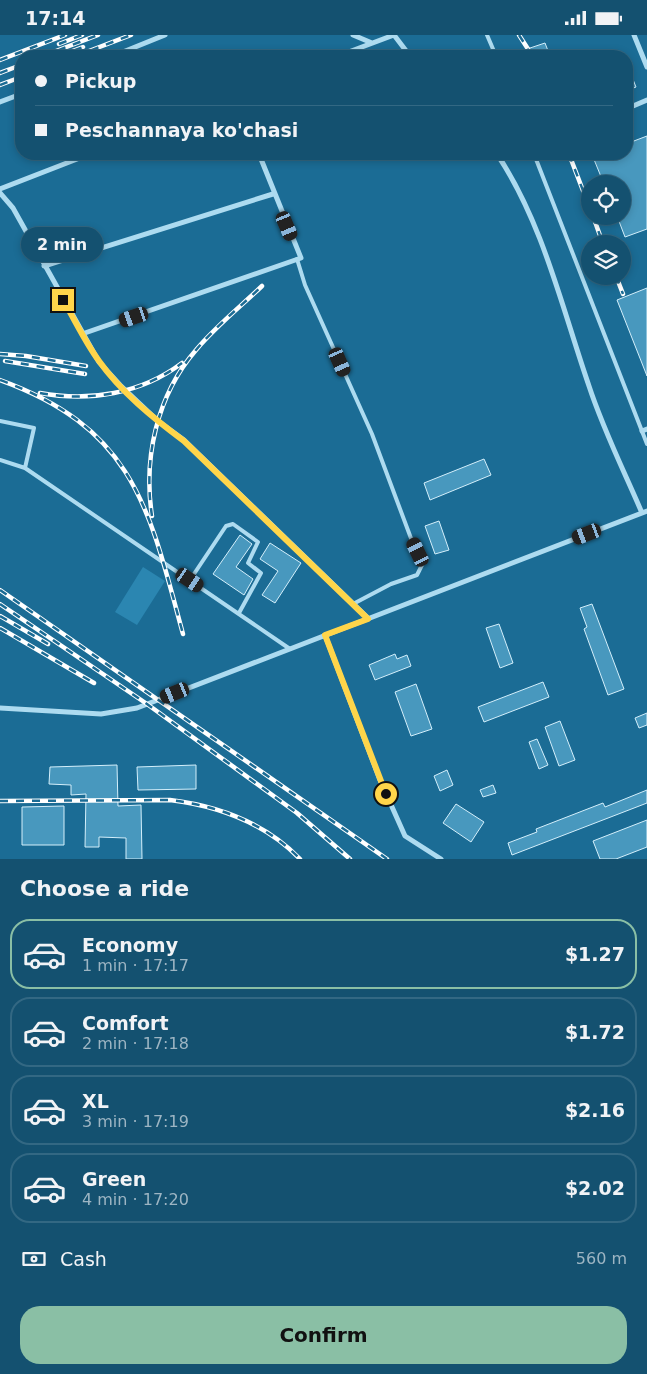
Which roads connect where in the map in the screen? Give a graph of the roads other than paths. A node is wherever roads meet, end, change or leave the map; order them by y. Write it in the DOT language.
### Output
graph roads {
  1 [pos="165,35"];
  2 [pos="353,35"];
  3 [pos="394,35"];
  4 [pos="487,35"];
  5 [pos="634,35"];
  6 [pos="372,43"];
  7 [pos="127,50"];
  8 [pos="354,50"];
  9 [pos="405,50"];
  10 [pos="493,50"];
  11 [pos="647,67"];
  12 [pos="15,96"];
  13 [pos="647,100"];
  14 [pos="0,102"];
  15 [pos="633,106"];
  16 [pos="75,160"];
  17 [pos="260,160"];
  18 [pos="501,160"];
  19 [pos="536,160"];
  20 [pos="0,191"];
  21 [pos="273,194"];
  22 [pos="297,259"];
  23 [pos="44,266"];
  24 [pos="82,334"];
  25 [pos="0,421"];
  26 [pos="645,430"];
  27 [pos="647,444"];
  28 [pos="0,460"];
  29 [pos="24,468"];
  30 [pos="644,512"];
  31 [pos="190,580"];
  32 [pos="354,604"];
  33 [pos="239,613"];
  34 [pos="368,619"];
  35 [pos="325,635"];
  36 [pos="290,649"];
  37 [pos="0,708"];
  38 [pos="441,859"];
  1 -- 7 [label="street"];
  2 -- 6 [label="street"];
  3 -- 6 [label="street"];
  3 -- 9 [label="street"];
  4 -- 10 [label="lane"];
  5 -- 11 [label="street"];
  6 -- 8 [label="street"];
  12 -- 14 [label="street"];
  13 -- 15 [label="street"];
  16 -- 20 [label="street"];
  17 -- 21 [label="street"];
  18 -- 30 [label="street"];
  19 -- 26 [label="lane"];
  20 -- 23 [label="street"];
  21 -- 22 [label="street"];
  21 -- 23 [label="street"];
  22 -- 24 [label="street"];
  22 -- 32 [label="lane"];
  23 -- 24 [label="street"];
  24 -- 32 [label="street"];
  25 -- 29 [label="lane"];
  26 -- 27 [label="lane"];
  28 -- 29 [label="lane"];
  29 -- 31 [label="lane"];
  30 -- 34 [label="street"];
  31 -- 33 [label="lane"];
  31 -- 33 [label="lane"];
  32 -- 34 [label="street"];
  33 -- 36 [label="lane"];
  34 -- 35 [label="street"];
  35 -- 36 [label="street"];
  35 -- 38 [label="street"];
  36 -- 37 [label="street"];
}
